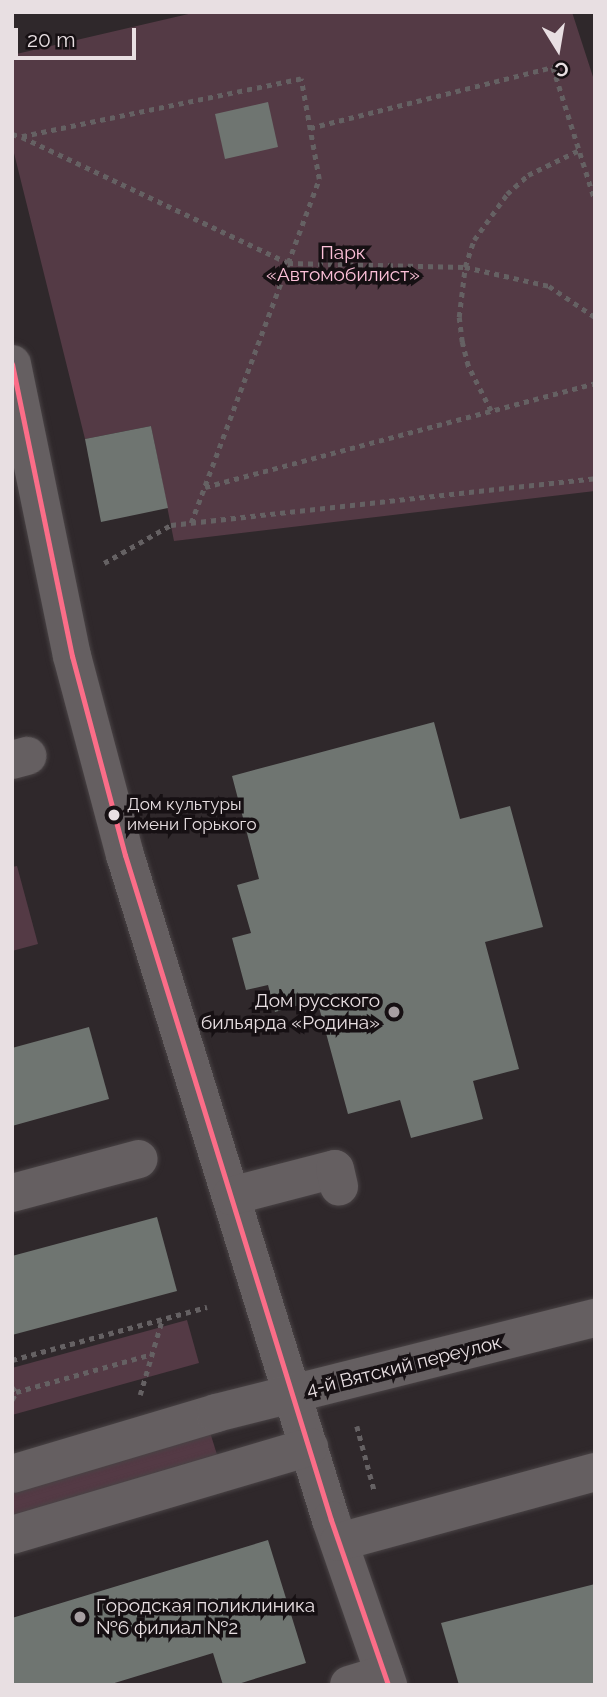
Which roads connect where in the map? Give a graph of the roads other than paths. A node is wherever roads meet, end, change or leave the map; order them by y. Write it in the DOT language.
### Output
graph roads {
  1 [pos="12,364"];
  2 [pos="139,1159"];
  3 [pos="339,1187"];
  4 [pos="12,1193"];
  5 [pos="231,1196"];
  6 [pos="595,1318"];
  7 [pos="292,1395"];
  8 [pos="309,1447"];
  9 [pos="595,1472"];
  10 [pos="12,1474"];
  11 [pos="12,1535"];
  12 [pos="339,1542"];
  13 [pos="374,1681"];
  1 -- 5 [label="street"];
  2 -- 4 [label="street"];
  3 -- 5 [label="street"];
  5 -- 7 [label="street"];
  6 -- 7 [label="street, 4-й Вятский переулок"];
  7 -- 8 [label="street"];
  7 -- 10 [label="street, 4-й Вятский переулок"];
  8 -- 11 [label="street"];
  8 -- 12 [label="street"];
  9 -- 12 [label="street"];
  12 -- 13 [label="street"];
}
